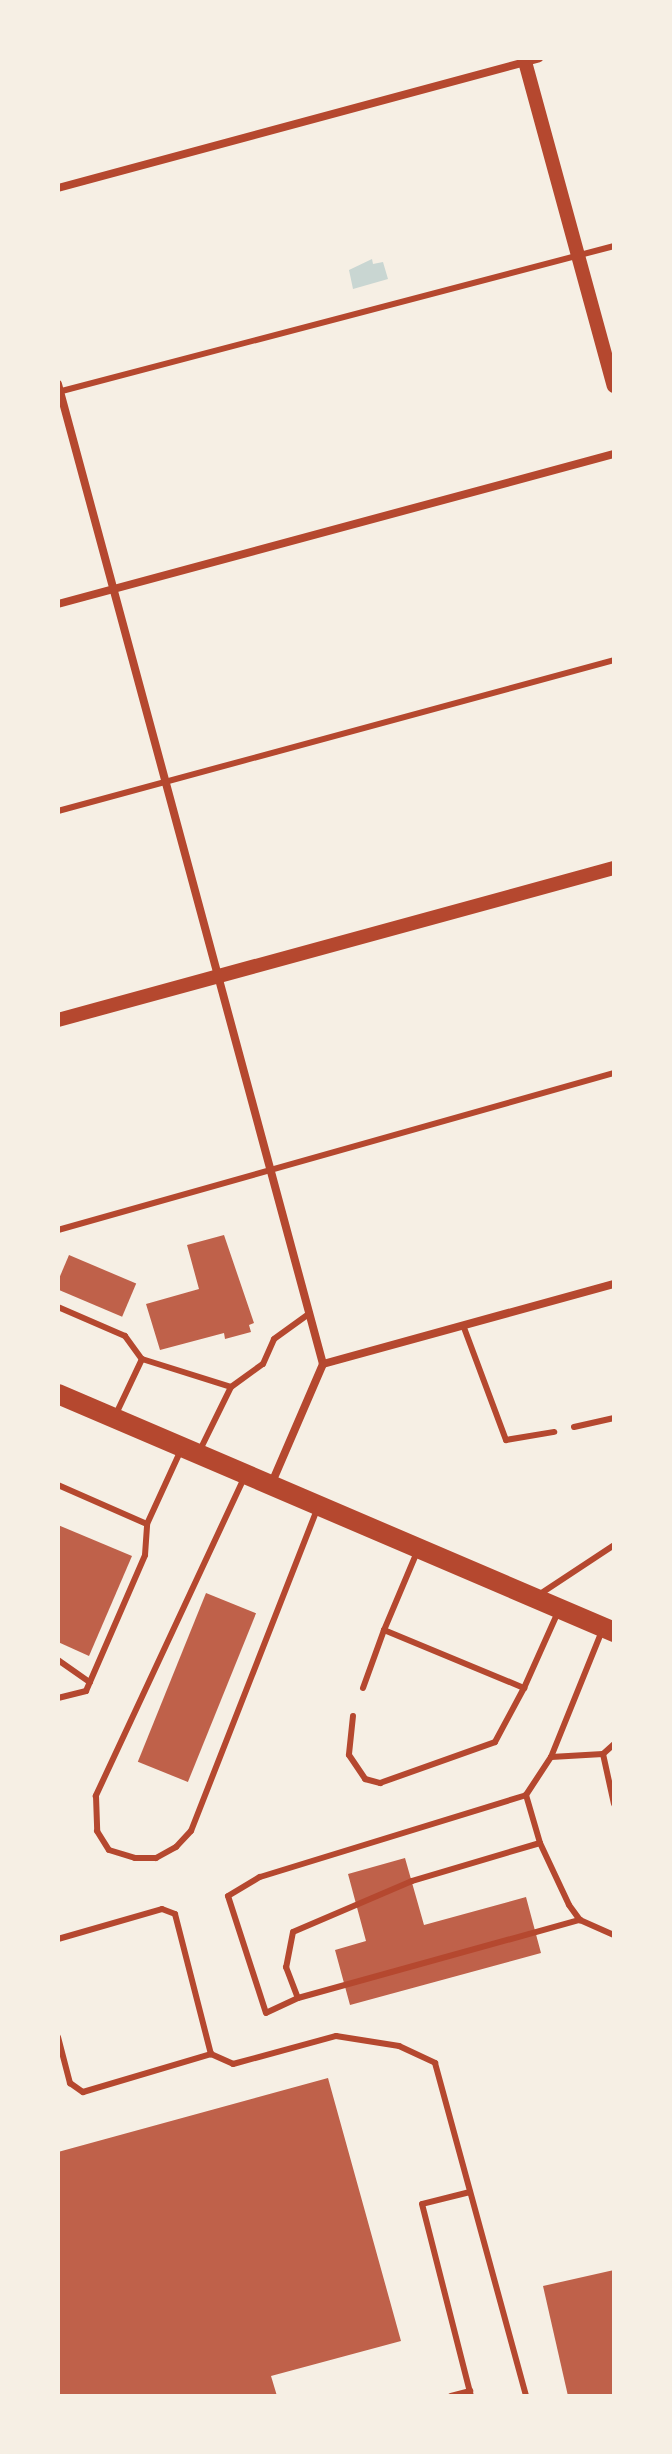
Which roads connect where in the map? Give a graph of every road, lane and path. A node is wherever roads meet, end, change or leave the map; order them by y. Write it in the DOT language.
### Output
graph roads {
  1 [pos="529,59"];
  2 [pos="58,188"];
  3 [pos="614,246"];
  4 [pos="578,255"];
  5 [pos="614,386"];
  6 [pos="59,389"];
  7 [pos="614,454"];
  8 [pos="113,589"];
  9 [pos="58,604"];
  10 [pos="614,660"];
  11 [pos="166,781"];
  12 [pos="58,811"];
  13 [pos="614,868"];
  14 [pos="219,976"];
  15 [pos="58,1020"];
  16 [pos="614,1073"];
  17 [pos="271,1170"];
  18 [pos="58,1230"];
  19 [pos="614,1284"];
  20 [pos="58,1307"];
  21 [pos="310,1313"];
  22 [pos="463,1325"];
  23 [pos="142,1359"];
  24 [pos="323,1364"];
  25 [pos="231,1387"];
  26 [pos="58,1394"];
  27 [pos="114,1418"];
  28 [pos="614,1418"];
  29 [pos="574,1427"];
  30 [pos="554,1432"];
  31 [pos="190,1451"];
  32 [pos="246,1475"];
  33 [pos="58,1485"];
  34 [pos="271,1485"];
  35 [pos="319,1506"];
  36 [pos="147,1524"];
  37 [pos="614,1545"];
  38 [pos="418,1548"];
  39 [pos="534,1598"];
  40 [pos="560,1609"];
  41 [pos="384,1630"];
  42 [pos="609,1630"];
  43 [pos="58,1660"];
  44 [pos="90,1682"];
  45 [pos="363,1688"];
  46 [pos="524,1688"];
  47 [pos="58,1698"];
  48 [pos="353,1716"];
  49 [pos="614,1744"];
  50 [pos="603,1754"];
  51 [pos="551,1757"];
  52 [pos="526,1795"];
  53 [pos="614,1804"];
  54 [pos="540,1843"];
  55 [pos="580,1920"];
  56 [pos="614,1935"];
  57 [pos="58,1939"];
  58 [pos="298,1998"];
  59 [pos="58,2037"];
  60 [pos="211,2054"];
  61 [pos="470,2192"];
  62 [pos="471,2394"];
  63 [pos="451,2396"];
  64 [pos="526,2396"];
  1 -- 2 [label="street"];
  1 -- 4 [label="street"];
  3 -- 4 [label="lane"];
  4 -- 5 [label="street"];
  4 -- 6 [label="lane"];
  6 -- 8 [label="street"];
  7 -- 8 [label="street"];
  8 -- 9 [label="street"];
  8 -- 11 [label="street"];
  10 -- 11 [label="lane"];
  11 -- 12 [label="lane"];
  11 -- 14 [label="street"];
  13 -- 14 [label="street"];
  14 -- 15 [label="street"];
  14 -- 17 [label="street"];
  16 -- 17 [label="lane"];
  17 -- 18 [label="lane"];
  17 -- 21 [label="street"];
  19 -- 22 [label="street"];
  20 -- 23 [label="lane"];
  21 -- 24 [label="street"];
  21 -- 25 [label="lane"];
  22 -- 24 [label="street"];
  22 -- 30 [label="lane"];
  23 -- 25 [label="lane"];
  23 -- 27 [label="lane"];
  24 -- 34 [label="street"];
  25 -- 31 [label="lane"];
  26 -- 27 [label="main road"];
  27 -- 31 [label="main road"];
  28 -- 29 [label="lane"];
  31 -- 32 [label="main road"];
  31 -- 36 [label="lane"];
  32 -- 34 [label="main road"];
  32 -- 35 [label="lane"];
  33 -- 36 [label="lane"];
  34 -- 35 [label="main road"];
  35 -- 38 [label="main road"];
  36 -- 44 [label="lane"];
  37 -- 39 [label="lane"];
  38 -- 39 [label="main road"];
  38 -- 41 [label="lane"];
  39 -- 40 [label="main road"];
  40 -- 42 [label="main road"];
  40 -- 46 [label="lane"];
  41 -- 45 [label="lane"];
  41 -- 46 [label="lane"];
  42 -- 51 [label="lane"];
  43 -- 44 [label="lane"];
  44 -- 47 [label="lane"];
  46 -- 48 [label="lane"];
  49 -- 50 [label="lane"];
  50 -- 51 [label="lane"];
  50 -- 53 [label="lane"];
  51 -- 52 [label="lane"];
  52 -- 54 [label="lane"];
  52 -- 58 [label="lane"];
  54 -- 55 [label="lane"];
  54 -- 58 [label="lane"];
  55 -- 56 [label="lane"];
  55 -- 58 [label="lane"];
  57 -- 60 [label="lane"];
  59 -- 60 [label="lane"];
  60 -- 61 [label="lane"];
  61 -- 62 [label="lane"];
  61 -- 64 [label="lane"];
  62 -- 63 [label="lane"];
}
